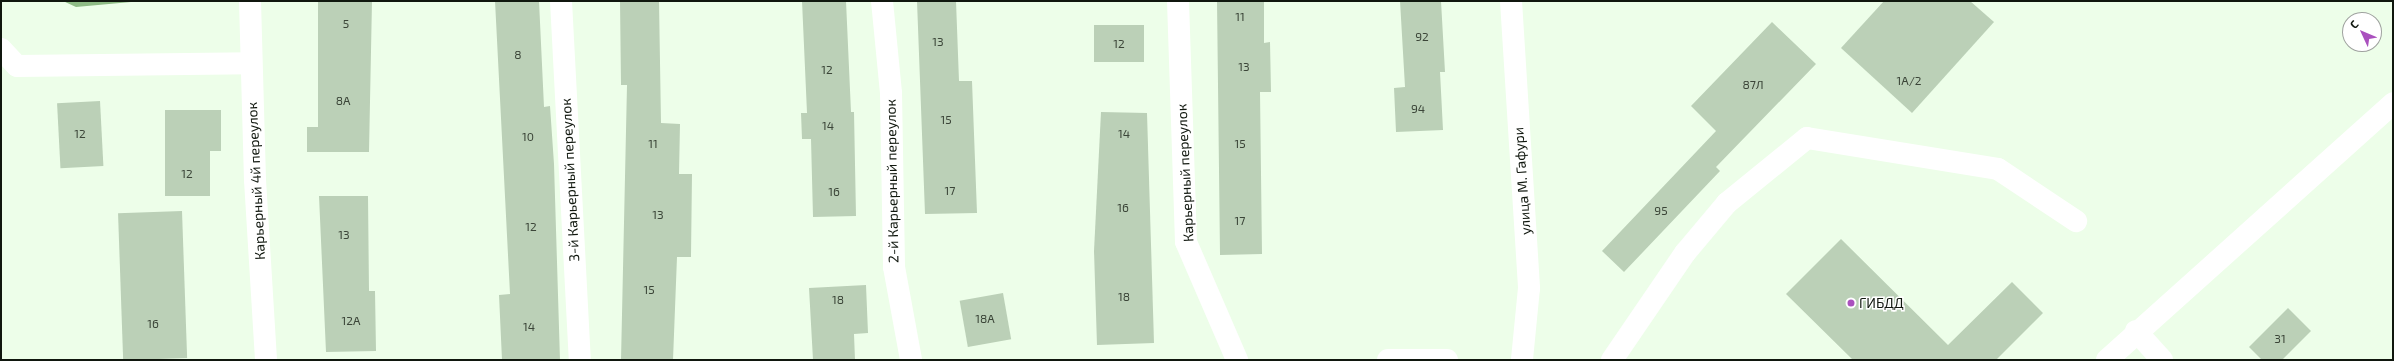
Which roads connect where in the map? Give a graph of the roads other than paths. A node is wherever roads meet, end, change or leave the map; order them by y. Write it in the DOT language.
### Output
graph roads {
  1 [pos="250,1"];
  2 [pos="561,1"];
  3 [pos="882,1"];
  4 [pos="1178,1"];
  5 [pos="1511,1"];
  6 [pos="1,49"];
  7 [pos="251,63"];
  8 [pos="2393,104"];
  9 [pos="2076,221"];
  10 [pos="2136,331"];
  11 [pos="266,360"];
  12 [pos="580,360"];
  13 [pos="911,360"];
  14 [pos="1237,360"];
  15 [pos="1388,360"];
  16 [pos="1447,360"];
  17 [pos="1522,360"];
  18 [pos="1612,360"];
  19 [pos="2107,360"];
  20 [pos="2162,360"];
  1 -- 7 [label="street, Карьерный 4й переулок"];
  2 -- 12 [label="street, 3-й Карьерный переулок"];
  3 -- 13 [label="street, 2-й Карьерный переулок"];
  4 -- 14 [label="street, Карьерный переулок"];
  5 -- 17 [label="street, улица М. Гафури"];
  6 -- 7 [label="street"];
  7 -- 11 [label="street, Карьерный 4й переулок"];
  8 -- 10 [label="street"];
  9 -- 18 [label="street"];
  10 -- 19 [label="street"];
  10 -- 20 [label="street"];
  15 -- 16 [label="street"];
}
